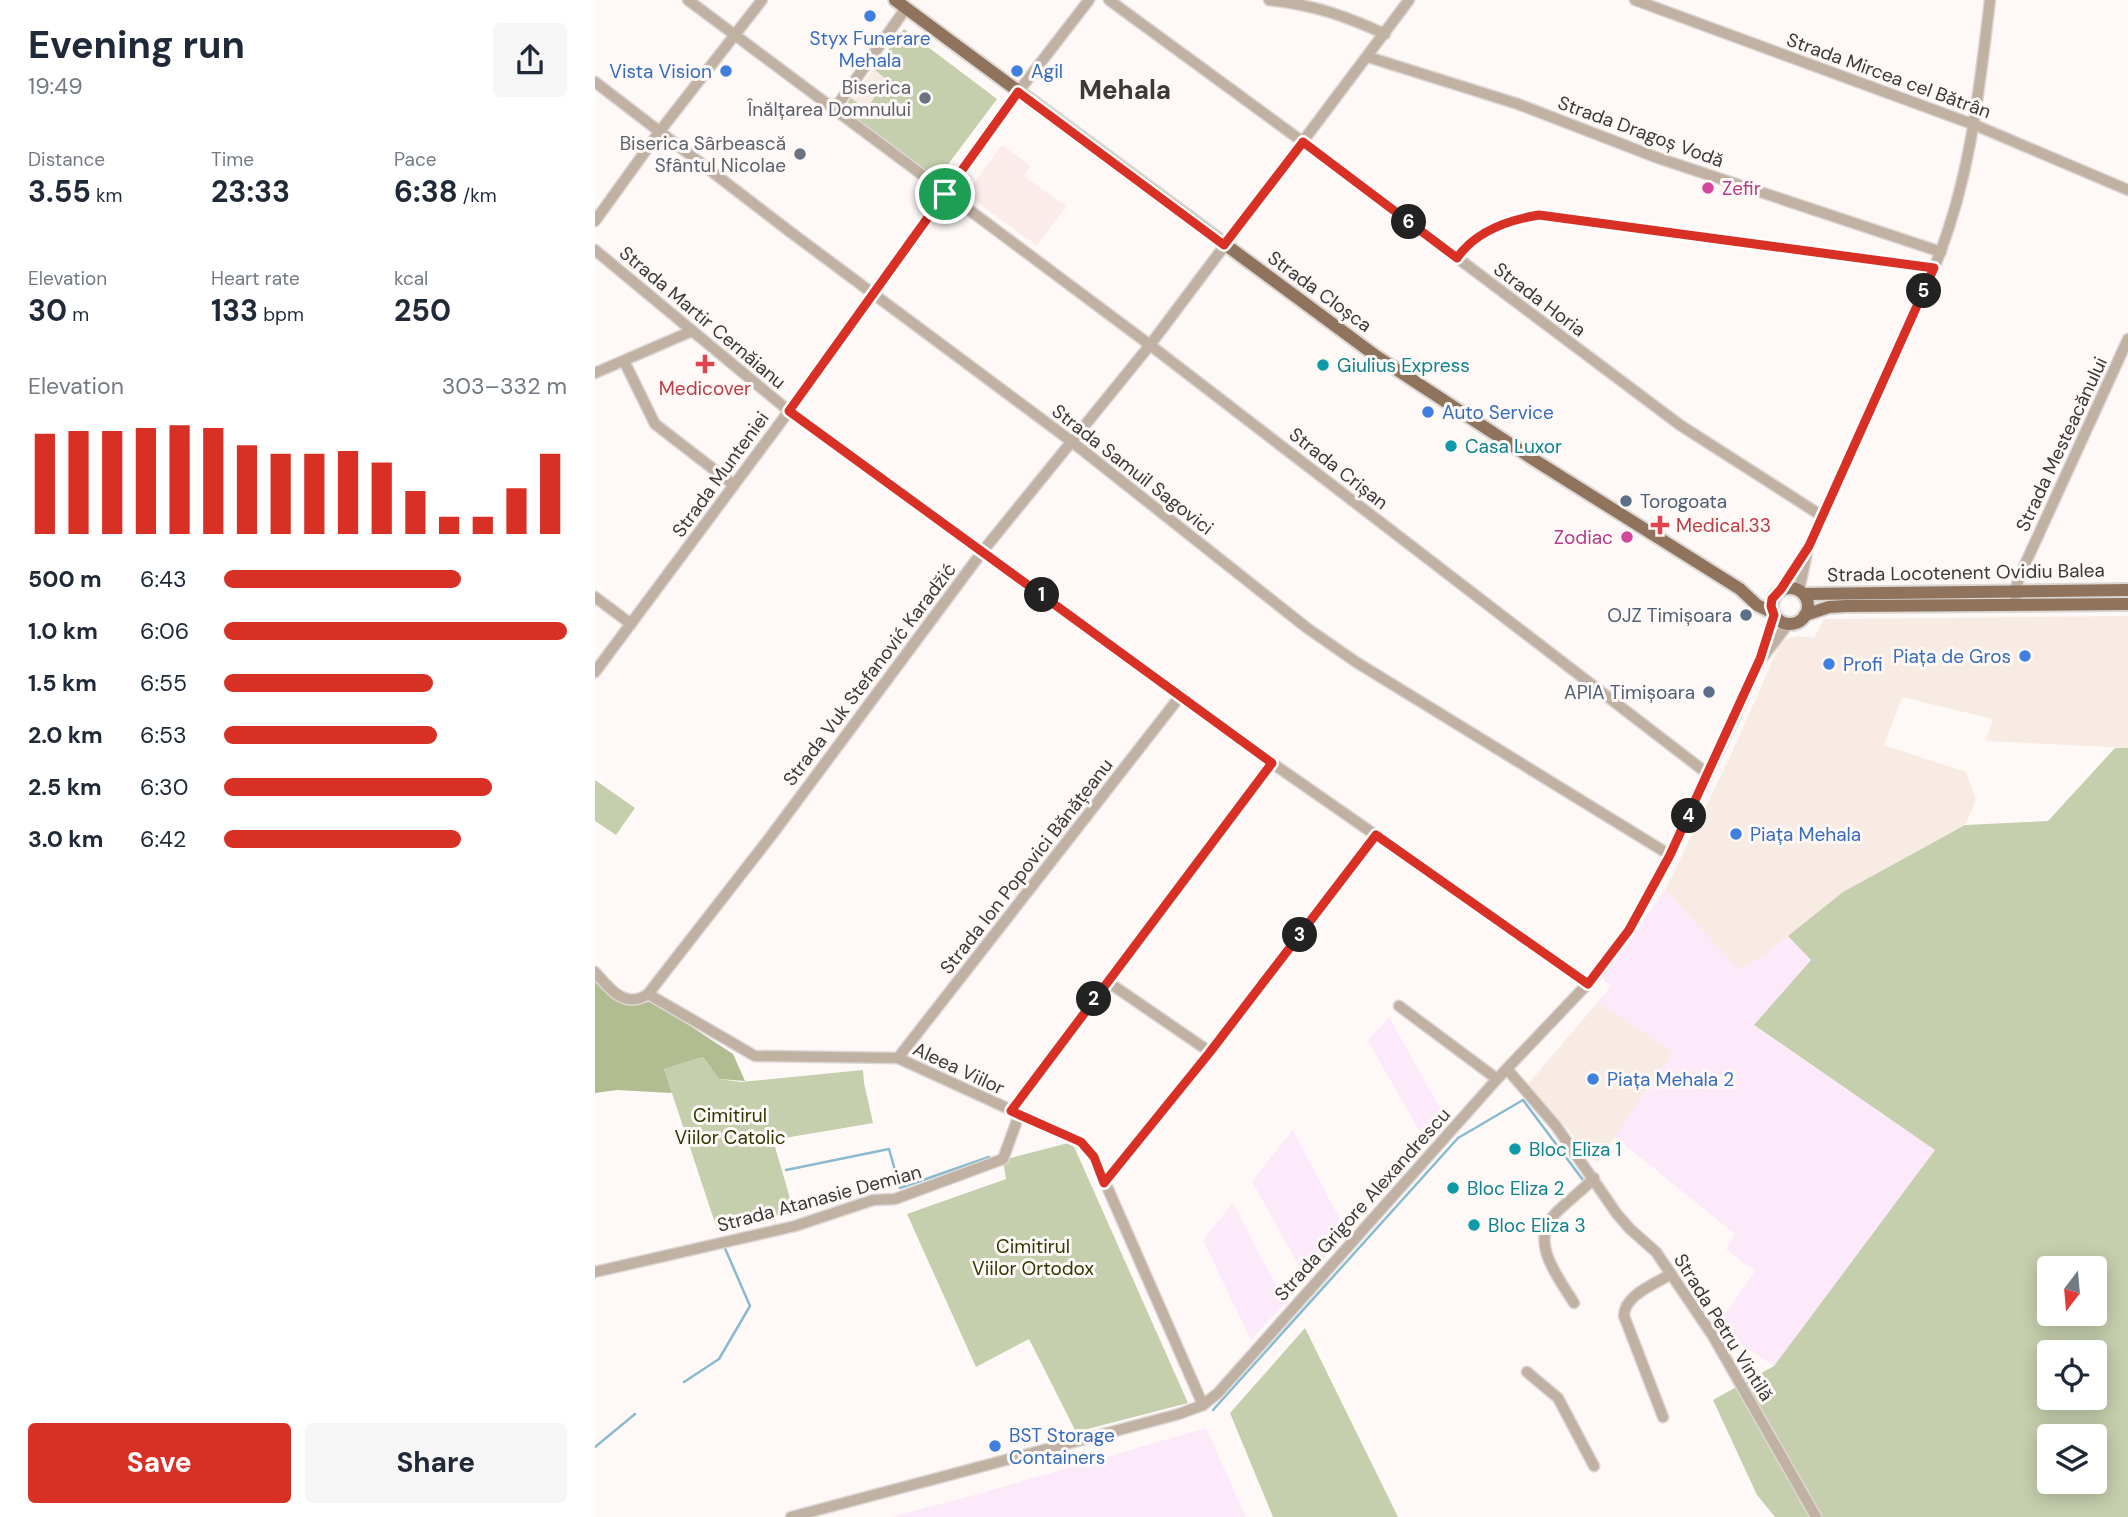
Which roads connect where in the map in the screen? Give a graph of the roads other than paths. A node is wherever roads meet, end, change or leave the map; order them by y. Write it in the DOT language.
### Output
graph roads {
  1 [pos="688,0"];
  2 [pos="762,0"];
  3 [pos="1089,0"];
  4 [pos="1109,0"];
  5 [pos="1269,0"];
  6 [pos="1409,0"];
  7 [pos="1635,0"];
  8 [pos="1990,0"];
  9 [pos="900,4"];
  10 [pos="1385,34"];
  11 [pos="735,36"];
  12 [pos="1368,57"];
  13 [pos="595,82"];
  14 [pos="1018,92"];
  15 [pos="834,110"];
  16 [pos="1975,125"];
  17 [pos="660,131"];
  18 [pos="1303,142"];
  19 [pos="2128,190"];
  20 [pos="945,194"];
  21 [pos="595,220"];
  22 [pos="1224,245"];
  23 [pos="595,250"];
  24 [pos="1941,252"];
  25 [pos="1457,258"];
  26 [pos="1934,268"];
  27 [pos="873,294"];
  28 [pos="692,331"];
  29 [pos="2128,339"];
  30 [pos="1150,345"];
  31 [pos="624,361"];
  32 [pos="595,373"];
  33 [pos="789,411"];
  34 [pos="1071,441"];
  35 [pos="734,485"];
  36 [pos="1822,516"];
  37 [pos="1809,546"];
  38 [pos="982,552"];
  39 [pos="1740,589"];
  40 [pos="2015,590"];
  41 [pos="2128,590"];
  42 [pos="1778,591"];
  43 [pos="1802,592"];
  44 [pos="595,597"];
  45 [pos="2016,604"];
  46 [pos="2128,604"];
  47 [pos="1773,614"];
  48 [pos="1805,615"];
  49 [pos="631,624"];
  50 [pos="1788,624"];
  51 [pos="1760,659"];
  52 [pos="595,672"];
  53 [pos="1181,695"];
  54 [pos="1272,763"];
  55 [pos="1708,774"];
  56 [pos="1376,835"];
  57 [pos="1670,855"];
  58 [pos="595,972"];
  59 [pos="1108,982"];
  60 [pos="1588,984"];
  61 [pos="648,994"];
  62 [pos="1399,1006"];
  63 [pos="1210,1052"];
  64 [pos="898,1058"];
  65 [pos="1507,1069"];
  66 [pos="1497,1079"];
  67 [pos="1015,1113"];
  68 [pos="1594,1178"];
  69 [pos="1104,1183"];
  70 [pos="595,1272"];
  71 [pos="1671,1275"];
  72 [pos="1574,1303"];
  73 [pos="1527,1372"];
  74 [pos="1203,1405"];
  75 [pos="1663,1416"];
  76 [pos="1594,1465"];
  77 [pos="792,1517"];
  78 [pos="1817,1517"];
  1 -- 11 [label="street"];
  2 -- 11 [label="street"];
  3 -- 14 [label="street, Strada Munteniei"];
  4 -- 18 [label="street, Strada Horia"];
  5 -- 10 [label="street"];
  6 -- 10 [label="street, Strada Vuk Stefanović Karadžić"];
  7 -- 16 [label="street, Strada Mircea cel Bătrân"];
  8 -- 16 [label="street"];
  9 -- 14 [label="main road, Strada Cloșca"];
  9 -- 15 [label="street"];
  10 -- 12 [label="street, Strada Vuk Stefanović Karadžić"];
  11 -- 15 [label="street"];
  11 -- 17 [label="street"];
  12 -- 18 [label="street, Strada Vuk Stefanović Karadžić"];
  12 -- 24 [label="street, Strada Dragoș Vodă"];
  13 -- 17 [label="street, Strada Samuil Sagovici"];
  14 -- 20 [label="street, Strada Munteniei"];
  14 -- 22 [label="main road, Strada Cloșca"];
  15 -- 20 [label="street, Strada Crișan"];
  16 -- 19 [label="street, Strada Mircea cel Bătrân"];
  16 -- 24 [label="street"];
  17 -- 21 [label="street"];
  17 -- 27 [label="street, Strada Samuil Sagovici"];
  18 -- 22 [label="street, Strada Vuk Stefanović Karadžić"];
  18 -- 25 [label="street, Strada Horia"];
  20 -- 27 [label="street, Strada Munteniei"];
  20 -- 30 [label="street, Strada Crișan"];
  22 -- 30 [label="street, Strada Vuk Stefanović Karadžić"];
  22 -- 39 [label="main road, Strada Cloșca"];
  23 -- 28 [label="street, Strada Martir Cernăianu"];
  24 -- 26 [label="street"];
  25 -- 26 [label="street"];
  25 -- 36 [label="street, Strada Horia"];
  26 -- 36 [label="street"];
  27 -- 33 [label="street, Strada Munteniei"];
  27 -- 34 [label="street, Strada Samuil Sagovici"];
  28 -- 31 [label="street"];
  28 -- 33 [label="street, Strada Martir Cernăianu"];
  29 -- 40 [label="street, Strada Mesteacănului"];
  30 -- 34 [label="street, Strada Vuk Stefanović Karadžić"];
  30 -- 55 [label="street, Strada Crișan"];
  31 -- 32 [label="street"];
  31 -- 35 [label="street"];
  33 -- 35 [label="street, Strada Munteniei"];
  33 -- 38 [label="street, Strada Martir Cernăianu"];
  34 -- 38 [label="street, Strada Vuk Stefanović Karadžić"];
  34 -- 57 [label="street, Strada Samuil Sagovici"];
  35 -- 49 [label="street, Strada Munteniei"];
  36 -- 37 [label="street"];
  37 -- 42 [label="street"];
  37 -- 43 [label="street"];
  38 -- 53 [label="street, Strada Martir Cernăianu"];
  38 -- 61 [label="street, Strada Vuk Stefanović Karadžić"];
  39 -- 42 [label="main road, Strada Cloșca"];
  39 -- 47 [label="main road, Strada Cloșca"];
  40 -- 41 [label="main road, Strada Locotenent Ovidiu Balea"];
  40 -- 43 [label="main road, Strada Locotenent Ovidiu Balea"];
  40 -- 45 [label="street, Strada Mesteacănului"];
  42 -- 43 [label="main road"];
  42 -- 47 [label="main road"];
  43 -- 48 [label="main road"];
  44 -- 49 [label="street"];
  45 -- 46 [label="main road, Strada Locotenent Ovidiu Balea"];
  45 -- 48 [label="main road, Strada Locotenent Ovidiu Balea"];
  47 -- 50 [label="main road"];
  47 -- 51 [label="street, Strada Grigore Alexandrescu"];
  48 -- 50 [label="main road"];
  49 -- 52 [label="street, Strada Munteniei"];
  50 -- 51 [label="street, Strada Grigore Alexandrescu"];
  51 -- 55 [label="street, Strada Grigore Alexandrescu"];
  53 -- 54 [label="street, Strada Martir Cernăianu"];
  53 -- 64 [label="street, Strada Ion Popovici Bănățeanu"];
  54 -- 56 [label="street, Strada Martir Cernăianu"];
  54 -- 59 [label="street, Strada Atanasie Demian"];
  55 -- 57 [label="street, Strada Grigore Alexandrescu"];
  56 -- 60 [label="street, Strada Martir Cernăianu"];
  56 -- 63 [label="street"];
  57 -- 60 [label="street, Strada Grigore Alexandrescu"];
  58 -- 61 [label="street, Aleea Viilor"];
  59 -- 63 [label="street"];
  59 -- 67 [label="street, Strada Atanasie Demian"];
  60 -- 65 [label="street, Strada Grigore Alexandrescu"];
  61 -- 64 [label="street, Aleea Viilor"];
  62 -- 66 [label="street"];
  63 -- 69 [label="street"];
  64 -- 67 [label="street, Aleea Viilor"];
  65 -- 66 [label="street, Strada Grigore Alexandrescu"];
  65 -- 68 [label="street, Strada Petru Vintilă"];
  66 -- 74 [label="street, Strada Grigore Alexandrescu"];
  67 -- 69 [label="street, Aleea Viilor"];
  67 -- 70 [label="street, Strada Atanasie Demian"];
  68 -- 71 [label="street, Strada Petru Vintilă"];
  68 -- 72 [label="street"];
  69 -- 74 [label="street, Aleea Viilor"];
  71 -- 75 [label="street"];
  71 -- 78 [label="street, Strada Petru Vintilă"];
  73 -- 76 [label="street"];
  74 -- 77 [label="street, Strada Grigore Alexandrescu"];
}
